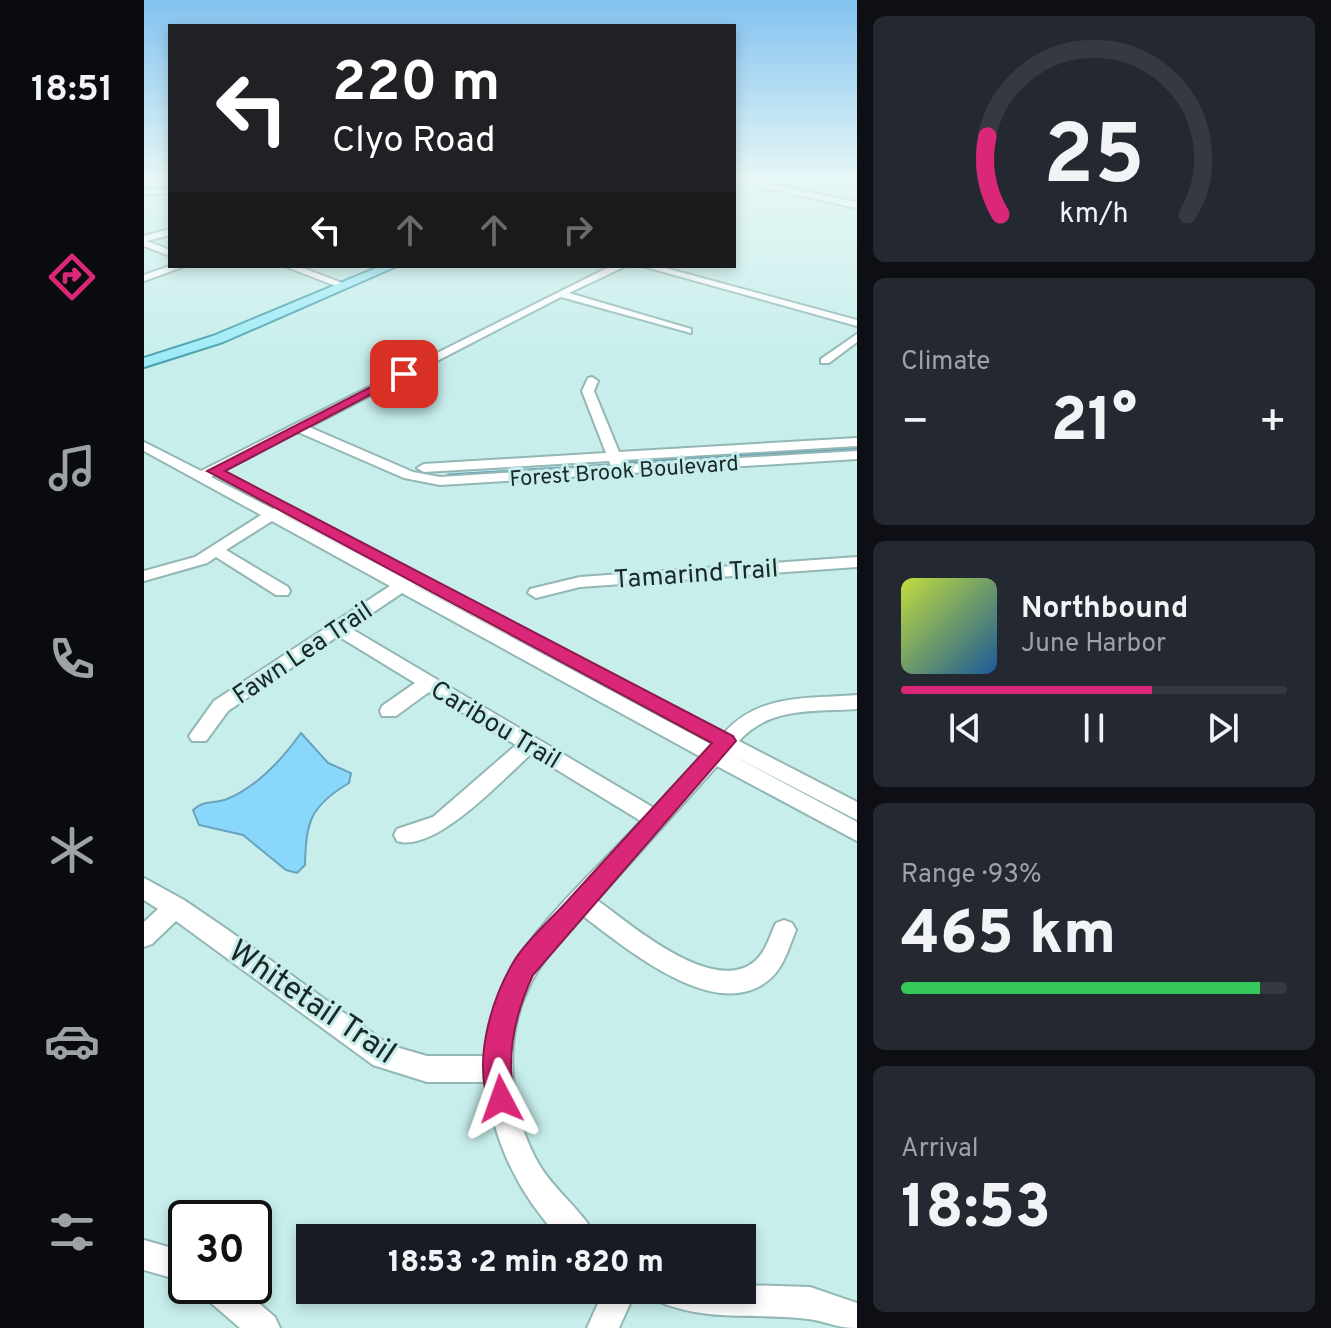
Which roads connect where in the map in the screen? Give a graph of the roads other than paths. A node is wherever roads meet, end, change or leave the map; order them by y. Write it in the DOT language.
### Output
graph roads {
  1 [pos="144,241"];
  2 [pos="168,252"];
  3 [pos="174,268"];
  4 [pos="296,268"];
  5 [pos="312,268"];
  6 [pos="372,268"];
  7 [pos="385,268"];
  8 [pos="617,268"];
  9 [pos="654,268"];
  10 [pos="144,278"];
  11 [pos="345,282"];
  12 [pos="560,294"];
  13 [pos="857,323"];
  14 [pos="687,331"];
  15 [pos="857,337"];
  16 [pos="144,357"];
  17 [pos="825,361"];
  18 [pos="144,363"];
  19 [pos="592,381"];
  20 [pos="300,428"];
  21 [pos="144,433"];
  22 [pos="857,442"];
  23 [pos="144,446"];
  24 [pos="857,455"];
  25 [pos="618,464"];
  26 [pos="207,474"];
  27 [pos="279,512"];
  28 [pos="217,551"];
  29 [pos="857,562"];
  30 [pos="144,576"];
  31 [pos="408,582"];
  32 [pos="282,591"];
  33 [pos="536,593"];
  34 [pos="337,628"];
  35 [pos="428,683"];
  36 [pos="857,702"];
  37 [pos="389,711"];
  38 [pos="199,736"];
  39 [pos="530,744"];
  40 [pos="718,748"];
  41 [pos="857,812"];
  42 [pos="655,819"];
  43 [pos="857,832"];
  44 [pos="405,835"];
  45 [pos="144,888"];
  46 [pos="581,901"];
  47 [pos="176,907"];
  48 [pos="784,930"];
  49 [pos="144,937"];
  50 [pos="497,1069"];
  51 [pos="568,1224"];
  52 [pos="144,1255"];
  53 [pos="168,1262"];
  54 [pos="756,1301"];
  55 [pos="236,1304"];
  56 [pos="614,1304"];
  57 [pos="857,1319"];
  58 [pos="264,1328"];
  59 [pos="603,1328"];
  1 -- 2 [label="street"];
  3 -- 10 [label="street"];
  4 -- 11 [label="street"];
  5 -- 11 [label="street"];
  6 -- 11 [label="main road"];
  7 -- 11 [label="main road"];
  8 -- 12 [label="street"];
  9 -- 13 [label="street"];
  11 -- 16 [label="main road"];
  11 -- 18 [label="main road"];
  12 -- 14 [label="street"];
  12 -- 20 [label="street"];
  15 -- 17 [label="street"];
  19 -- 25 [label="street"];
  20 -- 25 [label="street, Forest Brook Boulevard"];
  20 -- 26 [label="street"];
  21 -- 26 [label="street"];
  22 -- 25 [label="street, Forest Brook Boulevard"];
  23 -- 26 [label="street"];
  24 -- 25 [label="street, Forest Brook Boulevard"];
  26 -- 27 [label="street"];
  27 -- 28 [label="street"];
  27 -- 31 [label="street"];
  28 -- 30 [label="street"];
  28 -- 32 [label="street"];
  29 -- 33 [label="street, Tamarind Trail"];
  31 -- 34 [label="street, Fawn Lea Trail"];
  31 -- 40 [label="street"];
  34 -- 35 [label="street, Caribou Trail"];
  34 -- 38 [label="street, Fawn Lea Trail"];
  35 -- 37 [label="street"];
  35 -- 39 [label="street, Caribou Trail"];
  36 -- 40 [label="street"];
  39 -- 42 [label="street, Caribou Trail"];
  39 -- 44 [label="street"];
  40 -- 41 [label="street"];
  40 -- 42 [label="street"];
  40 -- 43 [label="street"];
  42 -- 46 [label="street"];
  45 -- 47 [label="street, Whitetail Trail"];
  46 -- 48 [label="street"];
  46 -- 50 [label="street"];
  47 -- 49 [label="street"];
  47 -- 50 [label="street, Whitetail Trail"];
  50 -- 51 [label="street"];
  52 -- 53 [label="street"];
  54 -- 57 [label="street"];
  55 -- 58 [label="street"];
  56 -- 59 [label="street"];
}
